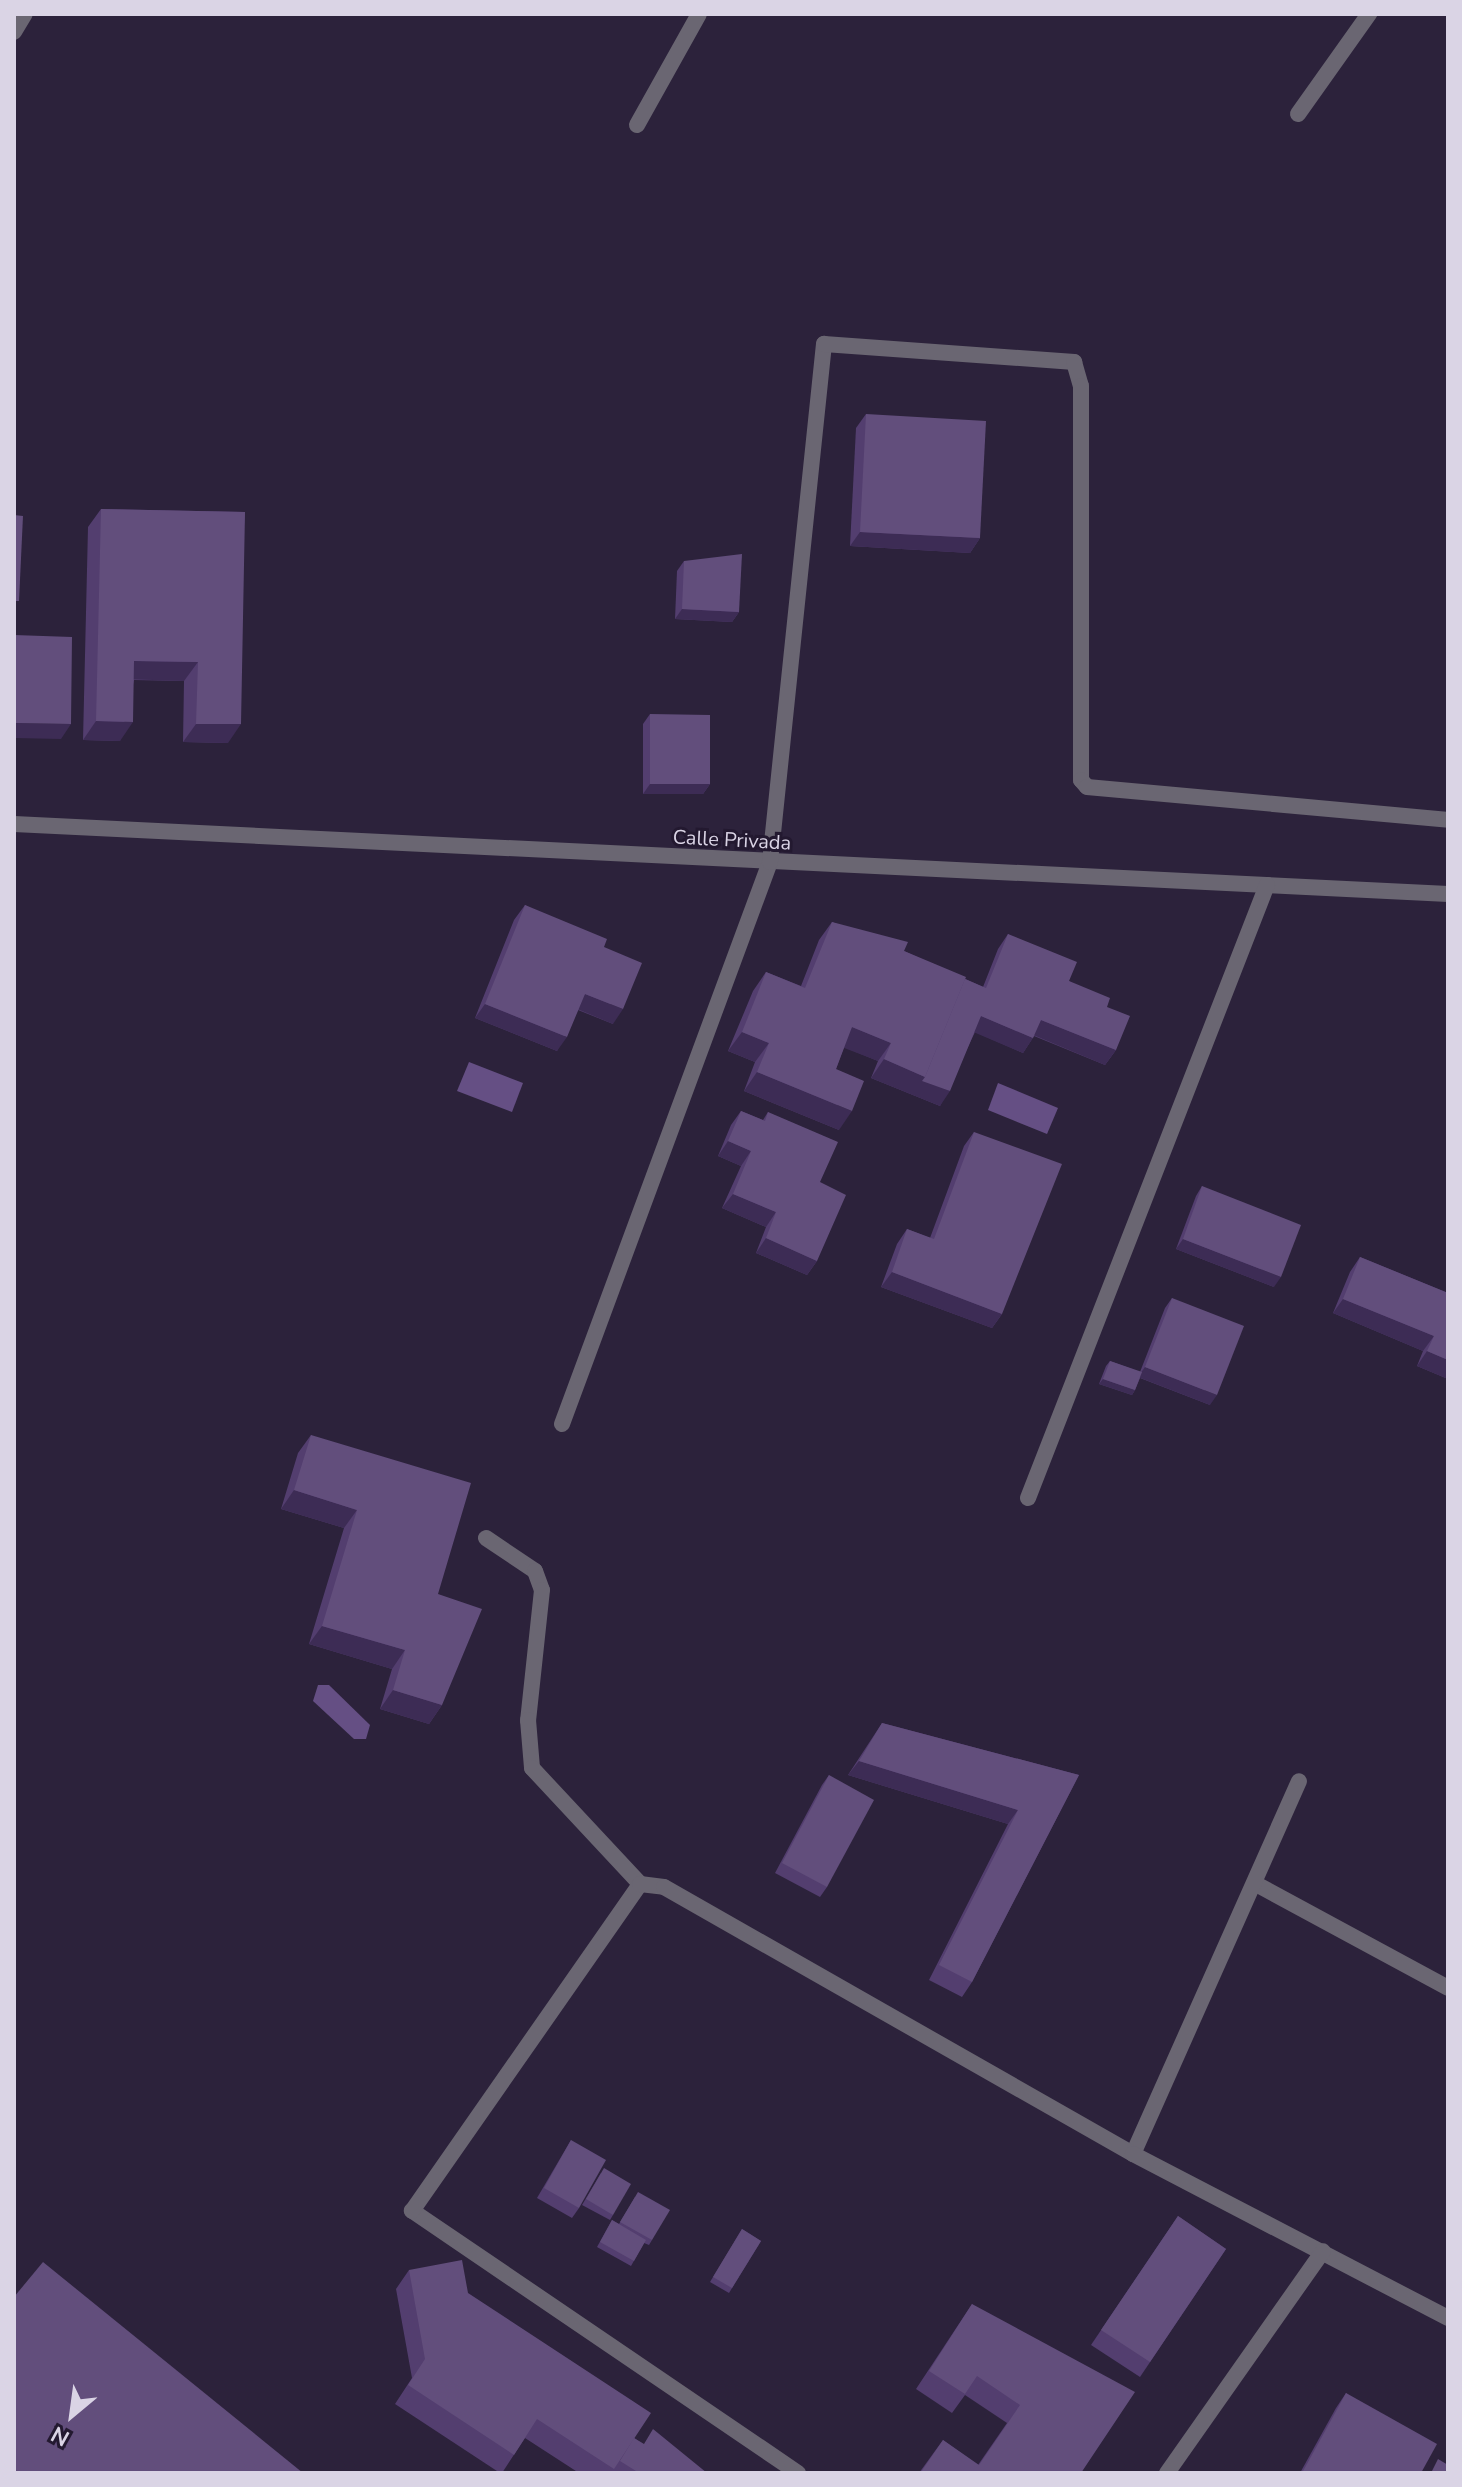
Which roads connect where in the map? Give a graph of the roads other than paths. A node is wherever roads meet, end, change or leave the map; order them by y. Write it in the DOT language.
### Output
graph roads {
  1 [pos="25,14"];
  2 [pos="699,14"];
  3 [pos="1369,14"];
  4 [pos="14,32"];
  5 [pos="1298,114"];
  6 [pos="637,125"];
  7 [pos="1448,820"];
  8 [pos="14,824"];
  9 [pos="770,862"];
  10 [pos="1267,885"];
  11 [pos="1448,894"];
  12 [pos="562,1424"];
  13 [pos="1028,1498"];
  14 [pos="486,1538"];
  15 [pos="1299,1781"];
  16 [pos="640,1884"];
  17 [pos="1256,1884"];
  18 [pos="1448,1988"];
  19 [pos="1133,2154"];
  20 [pos="1323,2251"];
  21 [pos="1448,2318"];
  22 [pos="798,2473"];
  23 [pos="1167,2473"];
  1 -- 4 [label="street"];
  2 -- 6 [label="street"];
  3 -- 5 [label="street"];
  7 -- 9 [label="street"];
  8 -- 9 [label="street, Calle Privada"];
  9 -- 10 [label="street, Calle Privada"];
  9 -- 12 [label="street"];
  10 -- 11 [label="street, Calle Privada"];
  10 -- 13 [label="street"];
  14 -- 16 [label="street"];
  15 -- 17 [label="street"];
  16 -- 19 [label="street"];
  16 -- 22 [label="street"];
  17 -- 18 [label="street"];
  17 -- 19 [label="street"];
  19 -- 20 [label="street"];
  20 -- 21 [label="street"];
  20 -- 23 [label="street"];
}
